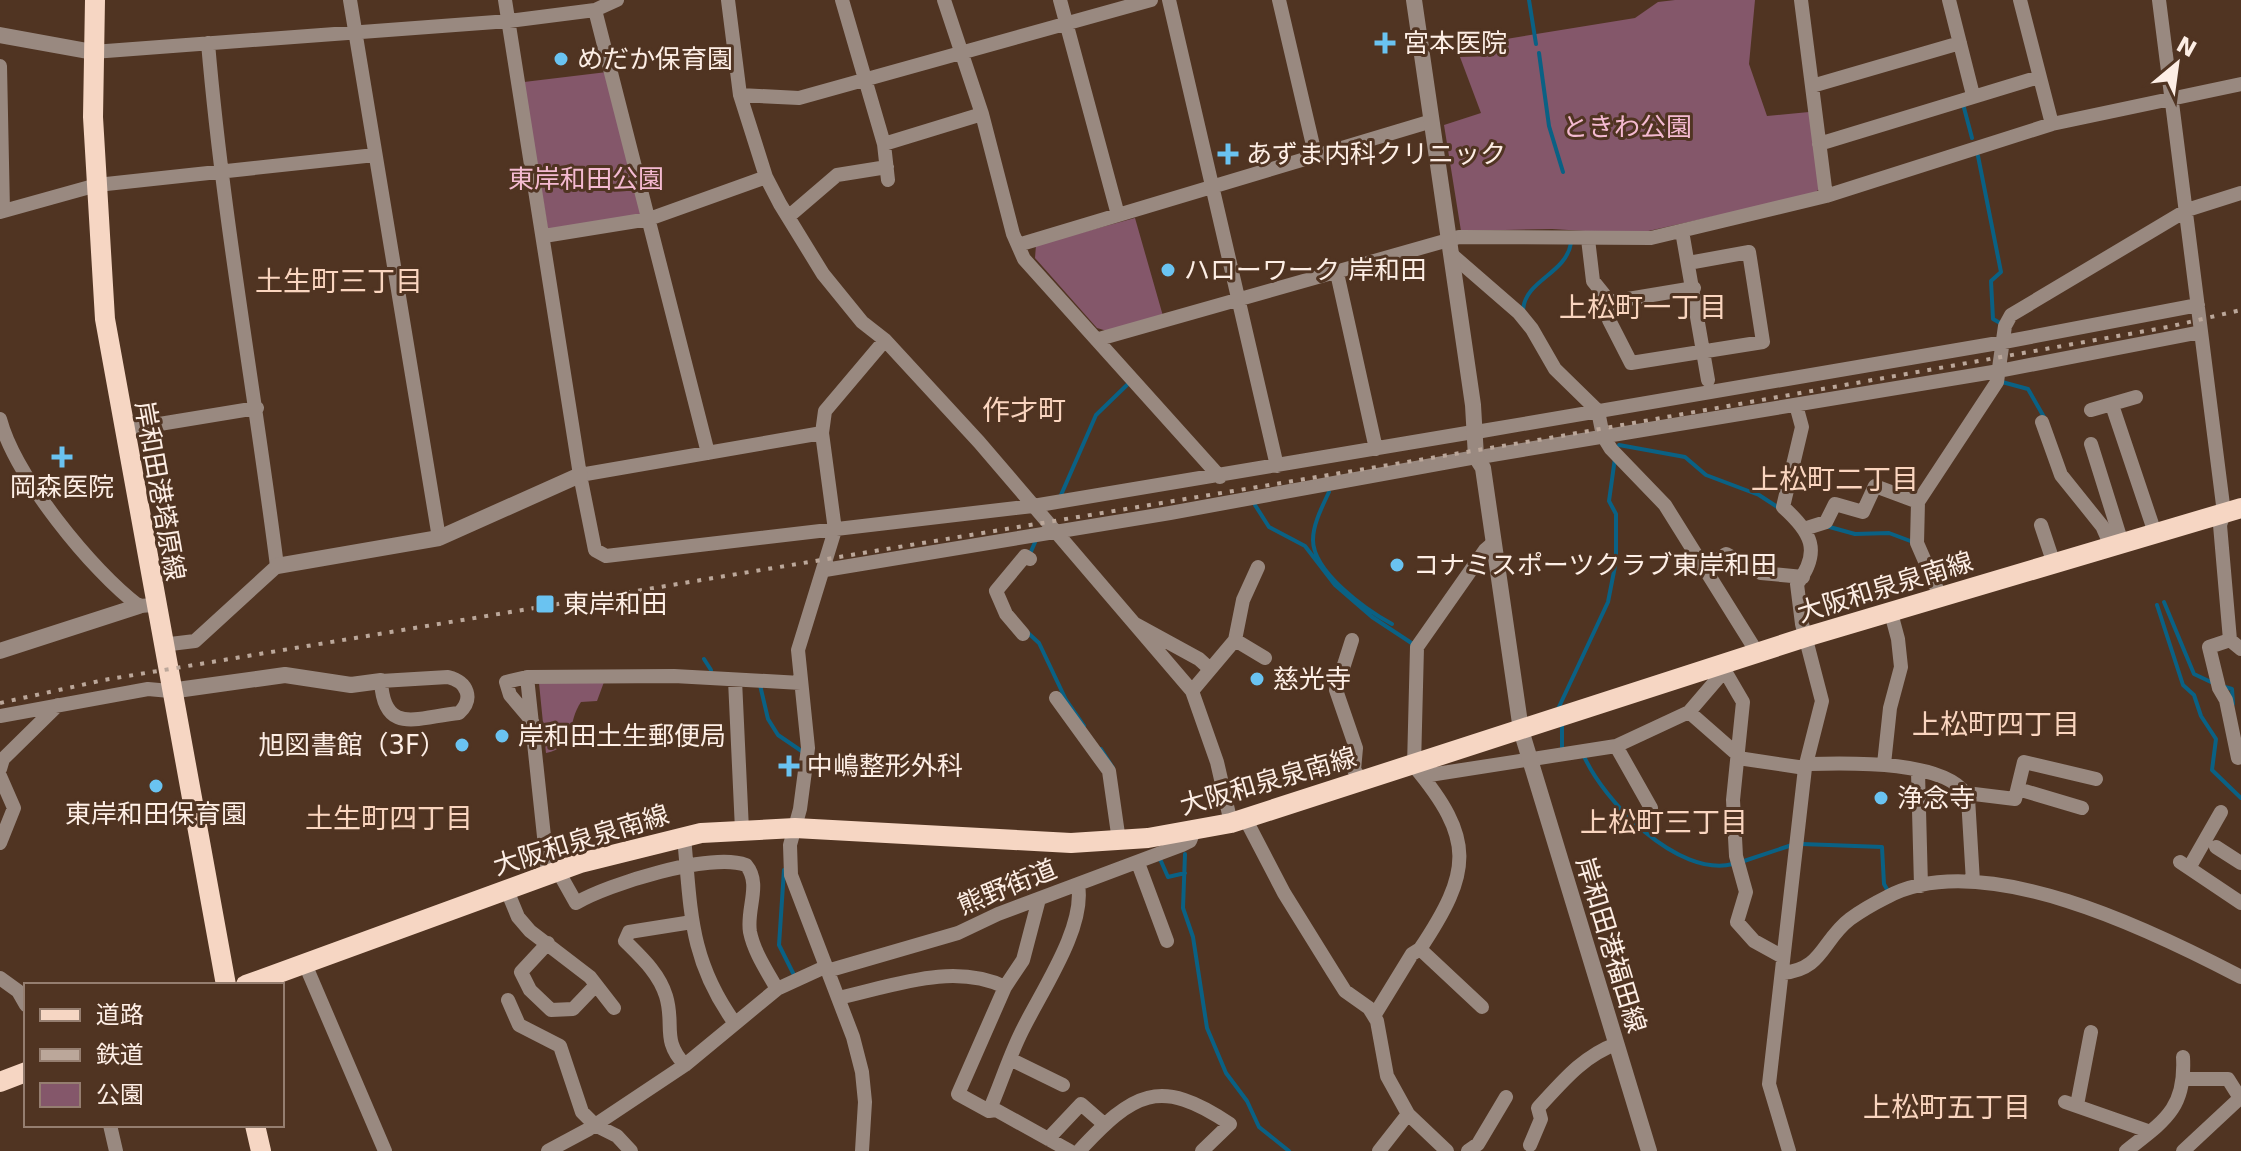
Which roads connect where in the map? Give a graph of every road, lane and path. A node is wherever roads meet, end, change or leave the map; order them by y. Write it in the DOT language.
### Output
graph roads {
  1 [pos="95,0"];
  2 [pos="350,0"];
  3 [pos="505,0"];
  4 [pos="617,0"];
  5 [pos="728,0"];
  6 [pos="842,0"];
  7 [pos="944,0"];
  8 [pos="1060,0"];
  9 [pos="1151,0"];
  10 [pos="1169,0"];
  11 [pos="1279,0"];
  12 [pos="1414,0"];
  13 [pos="1801,0"];
  14 [pos="1949,0"];
  15 [pos="2020,0"];
  16 [pos="2159,0"];
  17 [pos="595,10"];
  18 [pos="509,21"];
  19 [pos="1066,22"];
  20 [pos="355,33"];
  21 [pos="0,35"];
  22 [pos="208,43"];
  23 [pos="1960,43"];
  24 [pos="93,52"];
  25 [pos="961,52"];
  26 [pos="0,66"];
  27 [pos="866,77"];
  28 [pos="2039,77"];
  29 [pos="2241,84"];
  30 [pos="1812,86"];
  31 [pos="740,95"];
  32 [pos="1973,95"];
  33 [pos="2170,101"];
  34 [pos="982,114"];
  35 [pos="1432,121"];
  36 [pos="2052,124"];
  37 [pos="884,144"];
  38 [pos="1819,144"];
  39 [pos="1315,154"];
  40 [pos="375,155"];
  41 [pos="219,171"];
  42 [pos="766,177"];
  43 [pos="1211,184"];
  44 [pos="97,185"];
  45 [pos="2241,193"];
  46 [pos="1826,196"];
  47 [pos="2187,210"];
  48 [pos="2,211"];
  49 [pos="1118,215"];
  50 [pos="788,217"];
  51 [pos="649,219"];
  52 [pos="1682,231"];
  53 [pos="544,236"];
  54 [pos="1588,239"];
  55 [pos="1018,245"];
  56 [pos="1450,247"];
  57 [pos="1688,263"];
  58 [pos="1337,273"];
  59 [pos="1694,288"];
  60 [pos="1238,298"];
  61 [pos="1610,302"];
  62 [pos="2198,305"];
  63 [pos="2201,332"];
  64 [pos="1099,339"];
  65 [pos="885,340"];
  66 [pos="2004,342"];
  67 [pos="1703,352"];
  68 [pos="1999,371"];
  69 [pos="1708,380"];
  70 [pos="2136,397"];
  71 [pos="1796,405"];
  72 [pos="2112,405"];
  73 [pos="257,408"];
  74 [pos="2091,410"];
  75 [pos="1598,411"];
  76 [pos="0,419"];
  77 [pos="2042,422"];
  78 [pos="123,430"];
  79 [pos="1478,432"];
  80 [pos="822,433"];
  81 [pos="1603,436"];
  82 [pos="2091,444"];
  83 [pos="1376,449"];
  84 [pos="708,453"];
  85 [pos="1482,461"];
  86 [pos="1277,466"];
  87 [pos="580,475"];
  88 [pos="1220,477"];
  89 [pos="1918,502"];
  90 [pos="1033,506"];
  91 [pos="2233,511"];
  92 [pos="2041,525"];
  93 [pos="1807,528"];
  94 [pos="835,530"];
  95 [pos="1048,531"];
  96 [pos="2155,533"];
  97 [pos="439,538"];
  98 [pos="1493,543"];
  99 [pos="2116,545"];
  100 [pos="1028,558"];
  101 [pos="2054,564"];
  102 [pos="277,566"];
  103 [pos="1258,567"];
  104 [pos="825,570"];
  105 [pos="1706,570"];
  106 [pos="1803,577"];
  107 [pos="1018,579"];
  108 [pos="1941,598"];
  109 [pos="147,605"];
  110 [pos="1891,613"];
  111 [pos="1131,622"];
  112 [pos="1023,634"];
  113 [pos="1806,637"];
  114 [pos="1235,640"];
  115 [pos="1352,640"];
  116 [pos="2235,644"];
  117 [pos="162,645"];
  118 [pos="0,651"];
  119 [pos="1758,654"];
  120 [pos="1265,658"];
  121 [pos="1723,668"];
  122 [pos="1210,669"];
  123 [pos="527,677"];
  124 [pos="735,680"];
  125 [pos="381,681"];
  126 [pos="801,683"];
  127 [pos="170,691"];
  128 [pos="1192,691"];
  129 [pos="1056,698"];
  130 [pos="58,705"];
  131 [pos="1689,712"];
  132 [pos="0,716"];
  133 [pos="532,721"];
  134 [pos="1521,730"];
  135 [pos="1616,746"];
  136 [pos="1738,757"];
  137 [pos="2238,758"];
  138 [pos="1530,760"];
  139 [pos="1884,764"];
  140 [pos="1806,766"];
  141 [pos="0,769"];
  142 [pos="1418,771"];
  143 [pos="1918,772"];
  144 [pos="0,776"];
  145 [pos="2096,779"];
  146 [pos="1363,782"];
  147 [pos="2018,789"];
  148 [pos="1966,793"];
  149 [pos="1651,808"];
  150 [pos="2082,808"];
  151 [pos="2221,812"];
  152 [pos="1239,822"];
  153 [pos="795,828"];
  154 [pos="742,830"];
  155 [pos="1194,831"];
  156 [pos="684,837"];
  157 [pos="1119,841"];
  158 [pos="0,843"];
  159 [pos="2216,847"];
  160 [pos="1138,863"];
  161 [pos="2241,863"];
  162 [pos="687,867"];
  163 [pos="553,872"];
  164 [pos="1973,882"];
  165 [pos="1078,885"];
  166 [pos="1921,886"];
  167 [pos="506,888"];
  168 [pos="1039,899"];
  169 [pos="2241,903"];
  170 [pos="692,922"];
  171 [pos="1167,941"];
  172 [pos="548,943"];
  173 [pos="1420,949"];
  174 [pos="1783,957"];
  175 [pos="305,964"];
  176 [pos="826,969"];
  177 [pos="1782,973"];
  178 [pos="2240,975"];
  179 [pos="0,978"];
  180 [pos="226,983"];
  181 [pos="252,983"];
  182 [pos="596,985"];
  183 [pos="1005,987"];
  184 [pos="777,989"];
  185 [pos="838,998"];
  186 [pos="508,1000"];
  187 [pos="24,1002"];
  188 [pos="1482,1007"];
  189 [pos="614,1008"];
  190 [pos="1374,1016"];
  191 [pos="734,1022"];
  192 [pos="2091,1032"];
  193 [pos="1616,1044"];
  194 [pos="2183,1057"];
  195 [pos="1010,1059"];
  196 [pos="685,1065"];
  197 [pos="24,1073"];
  198 [pos="2185,1079"];
  199 [pos="0,1082"];
  200 [pos="1063,1085"];
  201 [pos="1506,1097"];
  202 [pos="2240,1098"];
  203 [pos="989,1111"];
  204 [pos="1408,1114"];
  205 [pos="1104,1124"];
  206 [pos="595,1125"];
  207 [pos="110,1127"];
  208 [pos="255,1127"];
  209 [pos="2148,1131"];
  210 [pos="1048,1139"];
  211 [pos="1530,1145"];
  212 [pos="116,1151"];
  213 [pos="261,1151"];
  214 [pos="385,1151"];
  215 [pos="548,1151"];
  216 [pos="631,1151"];
  217 [pos="862,1151"];
  218 [pos="1070,1151"];
  219 [pos="1079,1151"];
  220 [pos="1202,1151"];
  221 [pos="1379,1151"];
  222 [pos="1447,1151"];
  223 [pos="1468,1151"];
  224 [pos="1649,1151"];
  225 [pos="1789,1151"];
  226 [pos="2126,1151"];
  227 [pos="2183,1151"];
  1 -- 24 [label="main road, 岸和田港塔原線"];
  2 -- 20 [label="street"];
  3 -- 18 [label="street"];
  4 -- 17 [label="street"];
  5 -- 31 [label="street"];
  6 -- 27 [label="street"];
  7 -- 25 [label="street"];
  8 -- 19 [label="street"];
  9 -- 19 [label="street"];
  10 -- 43 [label="street"];
  11 -- 39 [label="street"];
  12 -- 35 [label="street, 岸和田港福田線"];
  13 -- 30 [label="street"];
  14 -- 23 [label="street"];
  15 -- 28 [label="street"];
  16 -- 33 [label="street"];
  17 -- 18 [label="street"];
  17 -- 51 [label="street"];
  18 -- 20 [label="street"];
  18 -- 53 [label="street"];
  19 -- 25 [label="street"];
  19 -- 49 [label="street"];
  20 -- 22 [label="street"];
  20 -- 40 [label="street"];
  21 -- 24 [label="street"];
  22 -- 24 [label="street"];
  22 -- 41 [label="street"];
  23 -- 30 [label="street"];
  23 -- 32 [label="street"];
  24 -- 44 [label="main road, 岸和田港塔原線"];
  25 -- 27 [label="street"];
  25 -- 34 [label="street"];
  26 -- 48 [label="street"];
  27 -- 31 [label="street"];
  27 -- 37 [label="street"];
  28 -- 32 [label="street"];
  28 -- 36 [label="street"];
  29 -- 33 [label="street"];
  30 -- 38 [label="street"];
  31 -- 42 [label="street"];
  32 -- 38 [label="street"];
  33 -- 36 [label="street"];
  33 -- 47 [label="street"];
  34 -- 37 [label="street"];
  34 -- 55 [label="street"];
  35 -- 39 [label="street"];
  35 -- 56 [label="street, 岸和田港福田線"];
  36 -- 46 [label="street"];
  37 -- 50 [label="street"];
  38 -- 46 [label="street"];
  39 -- 43 [label="street"];
  40 -- 41 [label="street"];
  40 -- 97 [label="street"];
  41 -- 44 [label="street"];
  41 -- 73 [label="street"];
  42 -- 50 [label="street"];
  42 -- 51 [label="street"];
  43 -- 49 [label="street"];
  43 -- 60 [label="street"];
  44 -- 48 [label="street"];
  44 -- 78 [label="main road, 岸和田港塔原線"];
  45 -- 47 [label="street"];
  46 -- 52 [label="street"];
  47 -- 62 [label="street"];
  47 -- 66 [label="street"];
  49 -- 55 [label="street"];
  50 -- 65 [label="street"];
  51 -- 53 [label="street"];
  51 -- 84 [label="street"];
  52 -- 54 [label="street"];
  52 -- 57 [label="street"];
  53 -- 87 [label="street"];
  54 -- 56 [label="street"];
  54 -- 61 [label="street"];
  55 -- 64 [label="street"];
  56 -- 58 [label="street"];
  56 -- 75 [label="street"];
  56 -- 79 [label="street, 岸和田港福田線"];
  57 -- 59 [label="street"];
  57 -- 67 [label="street"];
  58 -- 60 [label="street"];
  58 -- 83 [label="street"];
  59 -- 61 [label="street"];
  59 -- 67 [label="street"];
  60 -- 64 [label="street"];
  60 -- 86 [label="street"];
  61 -- 67 [label="street"];
  62 -- 63 [label="street"];
  62 -- 66 [label="street"];
  63 -- 68 [label="street"];
  63 -- 91 [label="street"];
  64 -- 88 [label="street"];
  65 -- 80 [label="street"];
  65 -- 90 [label="street"];
  66 -- 68 [label="street"];
  66 -- 75 [label="street"];
  67 -- 69 [label="street"];
  68 -- 71 [label="street"];
  68 -- 89 [label="street"];
  70 -- 72 [label="street"];
  71 -- 81 [label="street"];
  71 -- 93 [label="street"];
  72 -- 74 [label="street"];
  72 -- 96 [label="street"];
  73 -- 78 [label="street"];
  73 -- 102 [label="street"];
  75 -- 79 [label="street"];
  75 -- 81 [label="street"];
  76 -- 109 [label="street"];
  77 -- 99 [label="street"];
  78 -- 109 [label="main road, 岸和田港塔原線"];
  79 -- 83 [label="street"];
  79 -- 85 [label="street, 岸和田港福田線"];
  80 -- 84 [label="street"];
  80 -- 94 [label="street"];
  81 -- 85 [label="street"];
  81 -- 105 [label="street"];
  82 -- 99 [label="street"];
  83 -- 86 [label="street"];
  84 -- 87 [label="street"];
  85 -- 95 [label="street"];
  85 -- 98 [label="street, 岸和田港福田線"];
  86 -- 88 [label="street"];
  87 -- 94 [label="street"];
  87 -- 97 [label="street"];
  88 -- 90 [label="street"];
  89 -- 93 [label="street"];
  89 -- 108 [label="street"];
  90 -- 94 [label="street"];
  90 -- 95 [label="street"];
  91 -- 96 [label="main road, 大阪和泉泉南線"];
  91 -- 116 [label="street"];
  92 -- 101 [label="street"];
  93 -- 106 [label="street"];
  94 -- 104 [label="street"];
  95 -- 100 [label="street"];
  95 -- 104 [label="street"];
  95 -- 111 [label="street"];
  96 -- 99 [label="main road, 大阪和泉泉南線"];
  97 -- 102 [label="street"];
  98 -- 134 [label="street, 岸和田港福田線"];
  98 -- 142 [label="street"];
  99 -- 101 [label="main road, 大阪和泉泉南線"];
  100 -- 107 [label="street"];
  100 -- 112 [label="street"];
  101 -- 108 [label="main road, 大阪和泉泉南線"];
  102 -- 117 [label="street"];
  103 -- 114 [label="street"];
  104 -- 126 [label="street"];
  105 -- 106 [label="street"];
  105 -- 119 [label="street"];
  106 -- 113 [label="street"];
  108 -- 110 [label="main road, 大阪和泉泉南線"];
  109 -- 117 [label="main road, 岸和田港塔原線"];
  109 -- 118 [label="street"];
  110 -- 113 [label="main road, 大阪和泉泉南線"];
  110 -- 139 [label="street"];
  111 -- 122 [label="street"];
  111 -- 128 [label="street"];
  113 -- 119 [label="main road, 大阪和泉泉南線"];
  113 -- 140 [label="street"];
  114 -- 120 [label="street"];
  114 -- 122 [label="street"];
  115 -- 146 [label="street"];
  116 -- 137 [label="street"];
  117 -- 127 [label="main road, 岸和田港塔原線"];
  119 -- 121 [label="main road, 大阪和泉泉南線"];
  121 -- 131 [label="street"];
  121 -- 134 [label="main road, 大阪和泉泉南線"];
  121 -- 136 [label="street"];
  122 -- 128 [label="street"];
  123 -- 124 [label="street"];
  123 -- 133 [label="street"];
  123 -- 133 [label="street"];
  124 -- 126 [label="street"];
  124 -- 154 [label="street"];
  125 -- 125 [label="street"];
  125 -- 127 [label="street"];
  126 -- 153 [label="street"];
  127 -- 130 [label="street"];
  127 -- 180 [label="main road, 岸和田港塔原線"];
  128 -- 152 [label="street"];
  129 -- 157 [label="street"];
  130 -- 132 [label="street"];
  130 -- 141 [label="street"];
  131 -- 135 [label="street"];
  131 -- 136 [label="street"];
  133 -- 163 [label="street"];
  134 -- 138 [label="street, 岸和田港福田線"];
  134 -- 142 [label="main road, 大阪和泉泉南線"];
  135 -- 138 [label="street"];
  135 -- 149 [label="street"];
  136 -- 140 [label="street"];
  136 -- 174 [label="street"];
  138 -- 142 [label="street"];
  138 -- 193 [label="street, 岸和田港福田線"];
  139 -- 140 [label="street"];
  139 -- 143 [label="street"];
  140 -- 174 [label="street"];
  142 -- 146 [label="main road, 大阪和泉泉南線"];
  142 -- 173 [label="street"];
  143 -- 148 [label="street"];
  143 -- 166 [label="street"];
  144 -- 158 [label="street"];
  145 -- 147 [label="street"];
  146 -- 152 [label="main road, 大阪和泉泉南線"];
  147 -- 148 [label="street"];
  147 -- 150 [label="street"];
  148 -- 164 [label="street"];
  151 -- 169 [label="street"];
  152 -- 155 [label="main road, 大阪和泉泉南線"];
  152 -- 190 [label="street"];
  153 -- 154 [label="main road, 大阪和泉泉南線"];
  153 -- 157 [label="main road, 大阪和泉泉南線"];
  153 -- 176 [label="street"];
  154 -- 156 [label="main road, 大阪和泉泉南線"];
  155 -- 157 [label="main road, 大阪和泉泉南線"];
  155 -- 160 [label="street, 熊野街道"];
  156 -- 162 [label="street"];
  156 -- 163 [label="main road, 大阪和泉泉南線"];
  159 -- 161 [label="street"];
  160 -- 165 [label="street, 熊野街道"];
  160 -- 171 [label="street"];
  162 -- 163 [label="street"];
  162 -- 170 [label="street"];
  162 -- 184 [label="street"];
  163 -- 167 [label="main road, 大阪和泉泉南線"];
  164 -- 166 [label="street"];
  164 -- 178 [label="street"];
  165 -- 168 [label="street, 熊野街道"];
  165 -- 195 [label="street"];
  166 -- 177 [label="street"];
  167 -- 172 [label="street"];
  167 -- 175 [label="main road, 大阪和泉泉南線"];
  168 -- 176 [label="street, 熊野街道"];
  168 -- 183 [label="street"];
  170 -- 191 [label="street"];
  170 -- 196 [label="street"];
  172 -- 182 [label="street"];
  172 -- 182 [label="street"];
  173 -- 188 [label="street"];
  173 -- 190 [label="street"];
  174 -- 177 [label="street"];
  175 -- 181 [label="main road, 大阪和泉泉南線"];
  175 -- 214 [label="street"];
  176 -- 184 [label="street, 熊野街道"];
  176 -- 185 [label="street"];
  177 -- 225 [label="street"];
  179 -- 187 [label="street"];
  182 -- 189 [label="street"];
  183 -- 185 [label="street"];
  183 -- 203 [label="street"];
  184 -- 191 [label="street, 熊野街道"];
  185 -- 217 [label="street"];
  186 -- 206 [label="street"];
  190 -- 204 [label="street"];
  191 -- 196 [label="street, 熊野街道"];
  192 -- 209 [label="street"];
  193 -- 211 [label="street"];
  193 -- 224 [label="street, 岸和田港福田線"];
  194 -- 198 [label="street"];
  195 -- 200 [label="street"];
  195 -- 203 [label="street"];
  196 -- 206 [label="street, 熊野街道"];
  197 -- 199 [label="main road"];
  198 -- 202 [label="street"];
  198 -- 209 [label="street"];
  201 -- 223 [label="street"];
  202 -- 227 [label="street"];
  203 -- 210 [label="street"];
  204 -- 221 [label="street"];
  204 -- 222 [label="street"];
  205 -- 210 [label="street"];
  205 -- 219 [label="street"];
  205 -- 220 [label="street"];
  206 -- 215 [label="street, 熊野街道"];
  206 -- 216 [label="street"];
  207 -- 212 [label="street"];
  208 -- 213 [label="main road"];
  209 -- 226 [label="street"];
  210 -- 218 [label="street"];
}
